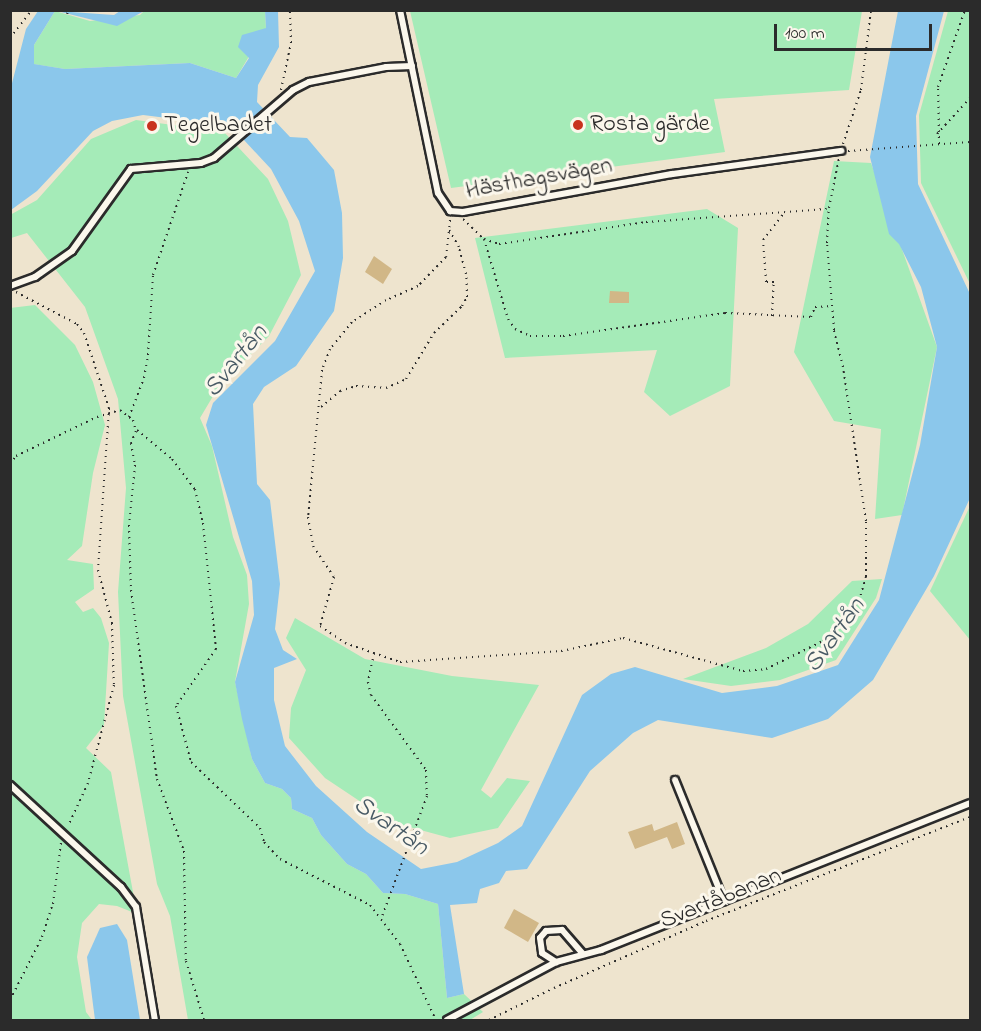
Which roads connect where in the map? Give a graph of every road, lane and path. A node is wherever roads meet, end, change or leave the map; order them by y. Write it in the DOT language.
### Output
graph roads {
  1 [pos="32,10"];
  2 [pos="290,10"];
  3 [pos="400,10"];
  4 [pos="872,10"];
  5 [pos="965,10"];
  6 [pos="10,38"];
  7 [pos="412,66"];
  8 [pos="970,98"];
  9 [pos="282,102"];
  10 [pos="937,134"];
  11 [pos="970,142"];
  12 [pos="939,144"];
  13 [pos="841,152"];
  14 [pos="192,164"];
  15 [pos="829,208"];
  16 [pos="450,211"];
  17 [pos="785,212"];
  18 [pos="449,230"];
  19 [pos="484,239"];
  20 [pos="10,288"];
  21 [pos="831,306"];
  22 [pos="772,316"];
  23 [pos="321,407"];
  24 [pos="109,413"];
  25 [pos="129,417"];
  26 [pos="135,428"];
  27 [pos="10,464"];
  28 [pos="374,653"];
  29 [pos="675,780"];
  30 [pos="10,784"];
  31 [pos="970,803"];
  32 [pos="970,818"];
  33 [pos="62,833"];
  34 [pos="724,901"];
  35 [pos="381,919"];
  36 [pos="583,954"];
  37 [pos="556,962"];
  38 [pos="10,1000"];
  39 [pos="155,1020"];
  40 [pos="204,1020"];
  41 [pos="436,1020"];
  42 [pos="447,1020"];
  43 [pos="489,1020"];
  1 -- 6 [label="path"];
  2 -- 9 [label="path"];
  3 -- 7 [label="lane, Hästhagsvägen"];
  4 -- 13 [label="path"];
  5 -- 10 [label="path"];
  7 -- 9 [label="lane"];
  7 -- 16 [label="lane, Hästhagsvägen"];
  8 -- 10 [label="path"];
  9 -- 14 [label="lane"];
  10 -- 12 [label="path"];
  11 -- 12 [label="path"];
  12 -- 13 [label="path"];
  13 -- 15 [label="path"];
  13 -- 16 [label="lane, Hästhagsvägen"];
  14 -- 20 [label="lane"];
  14 -- 25 [label="path"];
  15 -- 17 [label="path"];
  15 -- 21 [label="path"];
  16 -- 18 [label="path"];
  16 -- 19 [label="path"];
  17 -- 19 [label="path"];
  17 -- 22 [label="path"];
  18 -- 23 [label="path"];
  18 -- 23 [label="path"];
  19 -- 22 [label="path"];
  20 -- 24 [label="path"];
  21 -- 22 [label="path"];
  21 -- 28 [label="path"];
  23 -- 28 [label="path"];
  24 -- 25 [label="path"];
  24 -- 27 [label="path"];
  24 -- 33 [label="path"];
  25 -- 26 [label="path"];
  26 -- 35 [label="path"];
  26 -- 40 [label="path"];
  28 -- 35 [label="path"];
  29 -- 34 [label="lane"];
  30 -- 33 [label="lane"];
  31 -- 34 [label="lane"];
  32 -- 43 [label="path, Svartåbanan"];
  33 -- 38 [label="path"];
  33 -- 39 [label="lane"];
  34 -- 36 [label="lane"];
  35 -- 41 [label="path"];
  36 -- 37 [label="lane"];
  36 -- 37 [label="lane"];
  37 -- 42 [label="lane"];
}
